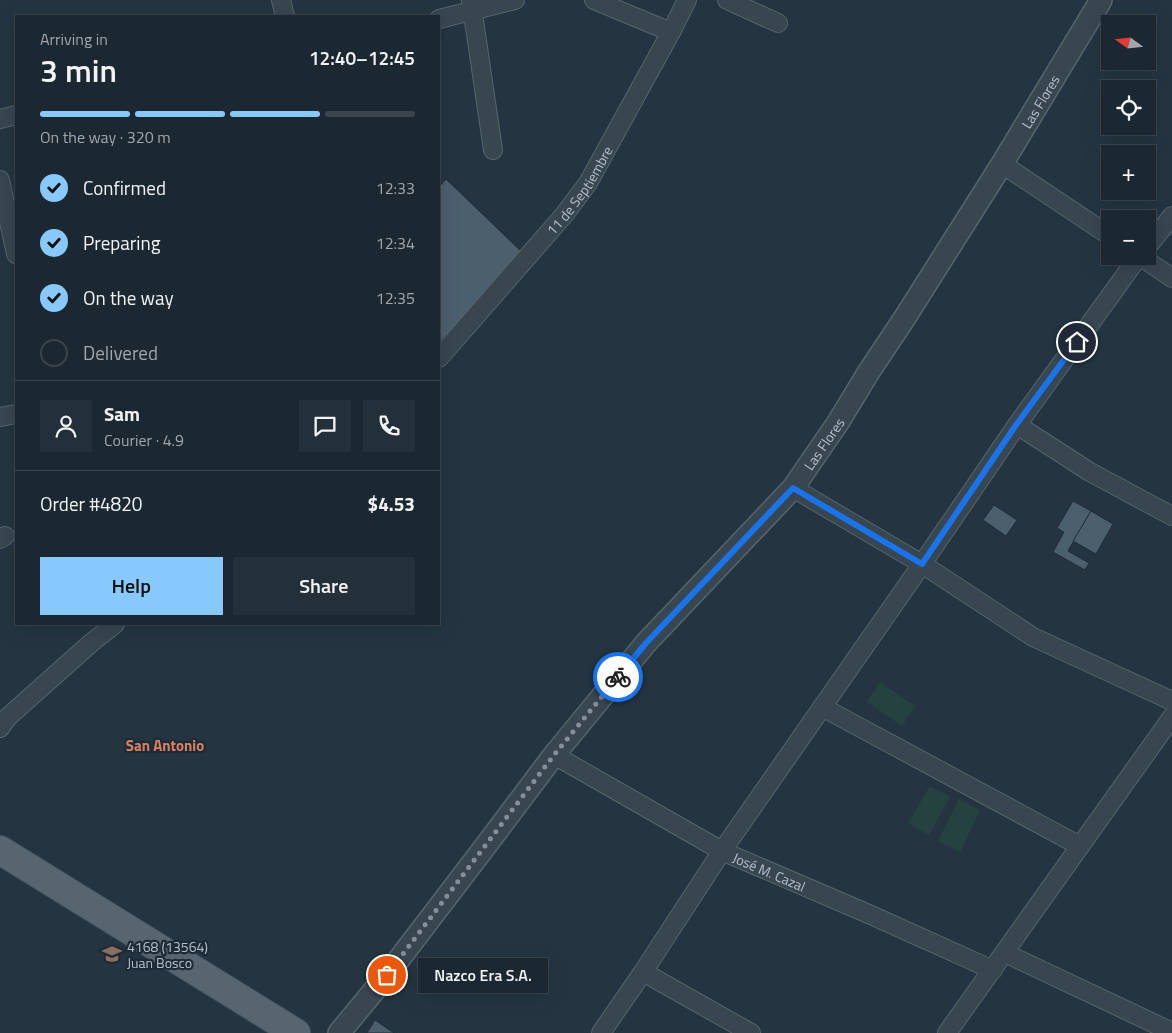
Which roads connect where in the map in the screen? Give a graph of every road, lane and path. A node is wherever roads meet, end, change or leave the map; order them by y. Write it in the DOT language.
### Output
graph roads {
  1 [pos="281,0"];
  2 [pos="515,0"];
  3 [pos="594,0"];
  4 [pos="687,0"];
  5 [pos="728,0"];
  6 [pos="1101,0"];
  7 [pos="472,5"];
  8 [pos="285,15"];
  9 [pos="440,19"];
  10 [pos="778,23"];
  11 [pos="671,32"];
  12 [pos="15,115"];
  13 [pos="0,119"];
  14 [pos="493,150"];
  15 [pos="1002,164"];
  16 [pos="0,180"];
  17 [pos="1172,216"];
  18 [pos="1101,230"];
  19 [pos="1156,236"];
  20 [pos="15,249"];
  21 [pos="1132,265"];
  22 [pos="1152,265"];
  23 [pos="1172,278"];
  24 [pos="440,357"];
  25 [pos="15,414"];
  26 [pos="0,417"];
  27 [pos="1016,425"];
  28 [pos="793,488"];
  29 [pos="1172,516"];
  30 [pos="922,564"];
  31 [pos="114,625"];
  32 [pos="1172,701"];
  33 [pos="822,707"];
  34 [pos="1170,723"];
  35 [pos="0,728"];
  36 [pos="554,755"];
  37 [pos="1080,846"];
  38 [pos="0,850"];
  39 [pos="722,851"];
  40 [pos="0,868"];
  41 [pos="1005,953"];
  42 [pos="993,970"];
  43 [pos="643,972"];
  44 [pos="1172,1032"];
  45 [pos="261,1033"];
  46 [pos="296,1033"];
  47 [pos="339,1033"];
  48 [pos="601,1033"];
  49 [pos="751,1033"];
  50 [pos="948,1033"];
  1 -- 8 [label="street"];
  2 -- 7 [label="street"];
  3 -- 11 [label="street"];
  4 -- 11 [label="street, 11 de Septiembre"];
  5 -- 10 [label="street"];
  6 -- 15 [label="street, Las Flores"];
  7 -- 9 [label="street"];
  7 -- 14 [label="street"];
  11 -- 24 [label="street, 11 de Septiembre"];
  12 -- 13 [label="street"];
  15 -- 18 [label="street"];
  15 -- 28 [label="street, Las Flores"];
  16 -- 20 [label="street"];
  17 -- 19 [label="street"];
  21 -- 27 [label="street"];
  22 -- 23 [label="street"];
  25 -- 26 [label="street"];
  27 -- 29 [label="street"];
  27 -- 30 [label="street"];
  28 -- 30 [label="street"];
  28 -- 36 [label="street, Las Flores"];
  30 -- 32 [label="street"];
  30 -- 33 [label="street"];
  31 -- 35 [label="street"];
  33 -- 37 [label="street"];
  33 -- 39 [label="street"];
  34 -- 37 [label="street"];
  36 -- 39 [label="street, José M. Cazal"];
  36 -- 47 [label="street, Las Flores"];
  37 -- 41 [label="street"];
  38 -- 46 [label="main road"];
  39 -- 42 [label="street, José M. Cazal"];
  39 -- 43 [label="street"];
  40 -- 45 [label="main road"];
  41 -- 42 [label="street"];
  41 -- 44 [label="street"];
  42 -- 50 [label="street"];
  43 -- 48 [label="street"];
  43 -- 49 [label="street"];
}
